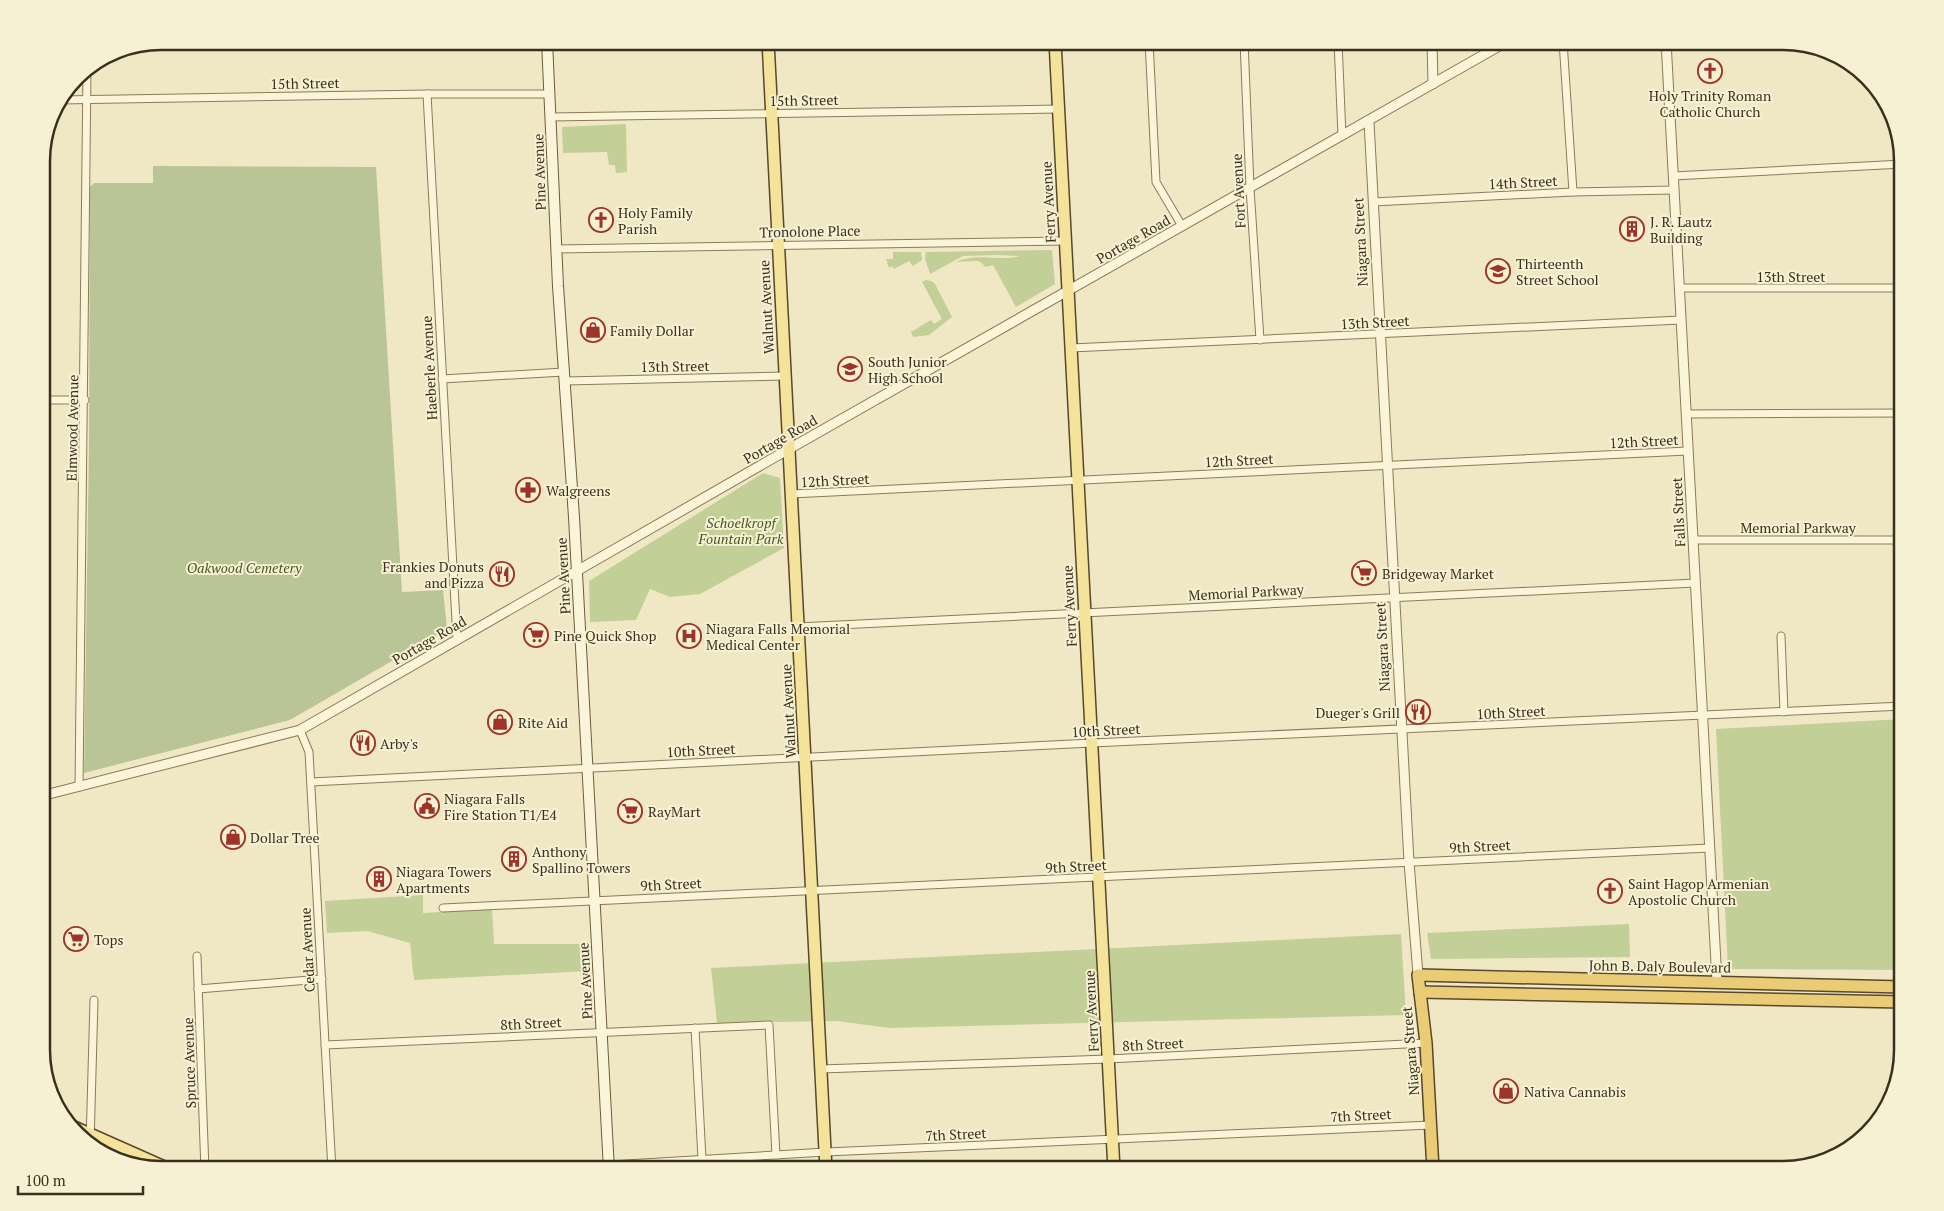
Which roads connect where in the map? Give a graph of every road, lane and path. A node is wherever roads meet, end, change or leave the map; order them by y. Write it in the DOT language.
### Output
graph roads {
  1 [pos="547,50"];
  2 [pos="768,50"];
  3 [pos="1055,50"];
  4 [pos="1150,50"];
  5 [pos="1244,50"];
  6 [pos="1338,50"];
  7 [pos="1432,50"];
  8 [pos="1492,50"];
  9 [pos="1564,50"];
  10 [pos="1666,50"];
  11 [pos="87,79"];
  12 [pos="1433,84"];
  13 [pos="427,94"];
  14 [pos="549,94"];
  15 [pos="68,100"];
  16 [pos="86,100"];
  17 [pos="1058,109"];
  18 [pos="772,113"];
  19 [pos="550,117"];
  20 [pos="1368,122"];
  21 [pos="1342,136"];
  22 [pos="1894,164"];
  23 [pos="1673,176"];
  24 [pos="1250,188"];
  25 [pos="1674,190"];
  26 [pos="1573,192"];
  27 [pos="1373,202"];
  28 [pos="1182,226"];
  29 [pos="1065,241"];
  30 [pos="778,244"];
  31 [pos="556,249"];
  32 [pos="1679,288"];
  33 [pos="1894,288"];
  34 [pos="1068,292"];
  35 [pos="1681,320"];
  36 [pos="1380,335"];
  37 [pos="1260,340"];
  38 [pos="1071,348"];
  39 [pos="785,376"];
  40 [pos="564,377"];
  41 [pos="442,379"];
  42 [pos="50,400"];
  43 [pos="85,400"];
  44 [pos="1686,414"];
  45 [pos="1894,414"];
  46 [pos="789,449"];
  47 [pos="1688,451"];
  48 [pos="1388,466"];
  49 [pos="1078,480"];
  50 [pos="791,494"];
  51 [pos="1693,540"];
  52 [pos="1894,540"];
  53 [pos="576,573"];
  54 [pos="1695,583"];
  55 [pos="1395,597"];
  56 [pos="1085,613"];
  57 [pos="798,627"];
  58 [pos="1781,636"];
  59 [pos="457,640"];
  60 [pos="1894,706"];
  61 [pos="1784,712"];
  62 [pos="1703,716"];
  63 [pos="1402,729"];
  64 [pos="300,730"];
  65 [pos="1092,743"];
  66 [pos="805,758"];
  67 [pos="587,770"];
  68 [pos="311,782"];
  69 [pos="79,787"];
  70 [pos="50,794"];
  71 [pos="1710,848"];
  72 [pos="1409,862"];
  73 [pos="1099,877"];
  74 [pos="812,890"];
  75 [pos="595,900"];
  76 [pos="442,908"];
  77 [pos="196,956"];
  78 [pos="1418,976"];
  79 [pos="322,979"];
  80 [pos="1717,982"];
  81 [pos="1894,986"];
  82 [pos="198,988"];
  83 [pos="1420,992"];
  84 [pos="94,1000"];
  85 [pos="1894,1002"];
  86 [pos="695,1028"];
  87 [pos="602,1033"];
  88 [pos="1426,1043"];
  89 [pos="325,1045"];
  90 [pos="1108,1059"];
  91 [pos="821,1069"];
  92 [pos="1431,1125"];
  93 [pos="90,1135"];
  94 [pos="1113,1140"];
  95 [pos="102,1144"];
  96 [pos="826,1152"];
  97 [pos="776,1155"];
  98 [pos="143,1159"];
  99 [pos="702,1159"];
  100 [pos="205,1161"];
  101 [pos="331,1161"];
  102 [pos="609,1161"];
  103 [pos="681,1161"];
  104 [pos="826,1161"];
  105 [pos="1114,1161"];
  106 [pos="1433,1161"];
  1 -- 14 [label="main road, Pine Avenue"];
  2 -- 18 [label="main road, Walnut Avenue"];
  3 -- 17 [label="main road, Ferry Avenue"];
  4 -- 28 [label="street"];
  5 -- 24 [label="street, Fort Avenue"];
  6 -- 21 [label="street"];
  7 -- 12 [label="street"];
  8 -- 12 [label="street, Portage Road"];
  9 -- 26 [label="street"];
  10 -- 23 [label="street, Falls Street"];
  11 -- 16 [label="street, Elmwood Avenue"];
  12 -- 20 [label="street, Portage Road"];
  13 -- 14 [label="street, 15th Street"];
  13 -- 16 [label="street, 15th Street"];
  13 -- 41 [label="street, Haeberle Avenue"];
  14 -- 19 [label="main road, Pine Avenue"];
  15 -- 16 [label="street, 15th Street"];
  16 -- 43 [label="street, Elmwood Avenue"];
  17 -- 18 [label="street, 15th Street"];
  17 -- 29 [label="main road, Ferry Avenue"];
  18 -- 19 [label="street, 15th Street"];
  18 -- 30 [label="main road, Walnut Avenue"];
  19 -- 31 [label="main road, Pine Avenue"];
  20 -- 21 [label="street, Portage Road"];
  20 -- 27 [label="street, Niagara Street"];
  21 -- 24 [label="street, Portage Road"];
  22 -- 23 [label="street"];
  23 -- 25 [label="street, Falls Street"];
  24 -- 28 [label="street, Portage Road"];
  24 -- 37 [label="street, Fort Avenue"];
  25 -- 26 [label="street, 14th Street"];
  25 -- 32 [label="street, Falls Street"];
  26 -- 27 [label="street, 14th Street"];
  27 -- 36 [label="street, Niagara Street"];
  28 -- 34 [label="street, Portage Road"];
  29 -- 30 [label="street, Tronolone Place"];
  29 -- 34 [label="main road, Ferry Avenue"];
  30 -- 31 [label="street, Tronolone Place"];
  30 -- 39 [label="main road, Walnut Avenue"];
  31 -- 40 [label="main road, Pine Avenue"];
  32 -- 33 [label="street, 13th Street"];
  32 -- 35 [label="street, Falls Street"];
  34 -- 38 [label="main road, Ferry Avenue"];
  34 -- 46 [label="street, Portage Road"];
  35 -- 36 [label="street, 13th Street"];
  35 -- 44 [label="street, Falls Street"];
  36 -- 37 [label="street, 13th Street"];
  36 -- 48 [label="street, Niagara Street"];
  37 -- 38 [label="street, 13th Street"];
  38 -- 49 [label="main road, Ferry Avenue"];
  39 -- 40 [label="street, 13th Street"];
  39 -- 46 [label="main road, Walnut Avenue"];
  40 -- 41 [label="street, 13th Street"];
  40 -- 53 [label="main road, Pine Avenue"];
  41 -- 59 [label="street, Haeberle Avenue"];
  42 -- 43 [label="street"];
  43 -- 69 [label="street, Elmwood Avenue"];
  44 -- 45 [label="street, 12th Street"];
  44 -- 47 [label="street, Falls Street"];
  46 -- 50 [label="main road, Walnut Avenue"];
  46 -- 53 [label="street, Portage Road"];
  47 -- 48 [label="street, 12th Street"];
  47 -- 51 [label="street, Falls Street"];
  48 -- 49 [label="street, 12th Street"];
  48 -- 55 [label="street, Niagara Street"];
  49 -- 50 [label="street, 12th Street"];
  49 -- 56 [label="main road, Ferry Avenue"];
  50 -- 57 [label="main road, Walnut Avenue"];
  51 -- 52 [label="street, Memorial Parkway"];
  51 -- 54 [label="street, Falls Street"];
  53 -- 59 [label="street, Portage Road"];
  53 -- 67 [label="main road, Pine Avenue"];
  54 -- 55 [label="street, Memorial Parkway"];
  54 -- 62 [label="street, Falls Street"];
  55 -- 56 [label="street, Memorial Parkway"];
  55 -- 63 [label="street, Niagara Street"];
  56 -- 57 [label="street, Memorial Parkway"];
  56 -- 65 [label="main road, Ferry Avenue"];
  57 -- 66 [label="main road, Walnut Avenue"];
  58 -- 61 [label="street"];
  59 -- 64 [label="street, Portage Road"];
  60 -- 61 [label="street, 10th Street"];
  61 -- 62 [label="street, 10th Street"];
  62 -- 63 [label="street, 10th Street"];
  62 -- 71 [label="street, Falls Street"];
  63 -- 65 [label="street, 10th Street"];
  63 -- 72 [label="street, Niagara Street"];
  64 -- 68 [label="street, Cedar Avenue"];
  64 -- 69 [label="street, Portage Road"];
  65 -- 66 [label="street, 10th Street"];
  65 -- 73 [label="main road, Ferry Avenue"];
  66 -- 67 [label="street, 10th Street"];
  66 -- 74 [label="main road, Walnut Avenue"];
  67 -- 68 [label="street, 10th Street"];
  67 -- 75 [label="main road, Pine Avenue"];
  68 -- 79 [label="street, Cedar Avenue"];
  69 -- 70 [label="street, Portage Road"];
  71 -- 72 [label="street, 9th Street"];
  71 -- 80 [label="street, Falls Street"];
  72 -- 73 [label="street, 9th Street"];
  72 -- 78 [label="street, Niagara Street"];
  73 -- 74 [label="street, 9th Street"];
  73 -- 90 [label="main road, Ferry Avenue"];
  74 -- 75 [label="street, 9th Street"];
  74 -- 91 [label="main road, Walnut Avenue"];
  75 -- 76 [label="street, 9th Street"];
  75 -- 87 [label="main road, Pine Avenue"];
  77 -- 82 [label="street, Spruce Avenue"];
  78 -- 80 [label="highway, John B. Daly Boulevard"];
  78 -- 83 [label="highway, Niagara Street"];
  79 -- 82 [label="street"];
  79 -- 89 [label="street, Cedar Avenue"];
  80 -- 81 [label="highway, John B. Daly Boulevard"];
  82 -- 100 [label="street, Spruce Avenue"];
  83 -- 85 [label="highway"];
  83 -- 88 [label="highway, Niagara Street"];
  84 -- 93 [label="street"];
  86 -- 87 [label="street, 8th Street"];
  86 -- 97 [label="street, 8th Street"];
  86 -- 99 [label="street"];
  87 -- 89 [label="street, 8th Street"];
  87 -- 102 [label="main road, Pine Avenue"];
  88 -- 90 [label="street, 8th Street"];
  88 -- 92 [label="highway, Niagara Street"];
  89 -- 101 [label="street, Cedar Avenue"];
  90 -- 91 [label="street, 8th Street"];
  90 -- 94 [label="main road, Ferry Avenue"];
  91 -- 96 [label="main road, Walnut Avenue"];
  92 -- 94 [label="street, 7th Street"];
  92 -- 106 [label="highway, Niagara Street"];
  94 -- 96 [label="street, 7th Street"];
  94 -- 105 [label="main road, Ferry Avenue"];
  95 -- 98 [label="main road"];
  96 -- 97 [label="street, 7th Street"];
  96 -- 104 [label="main road, Walnut Avenue"];
  97 -- 99 [label="street, 7th Street"];
  99 -- 103 [label="street, 7th Street"];
}
